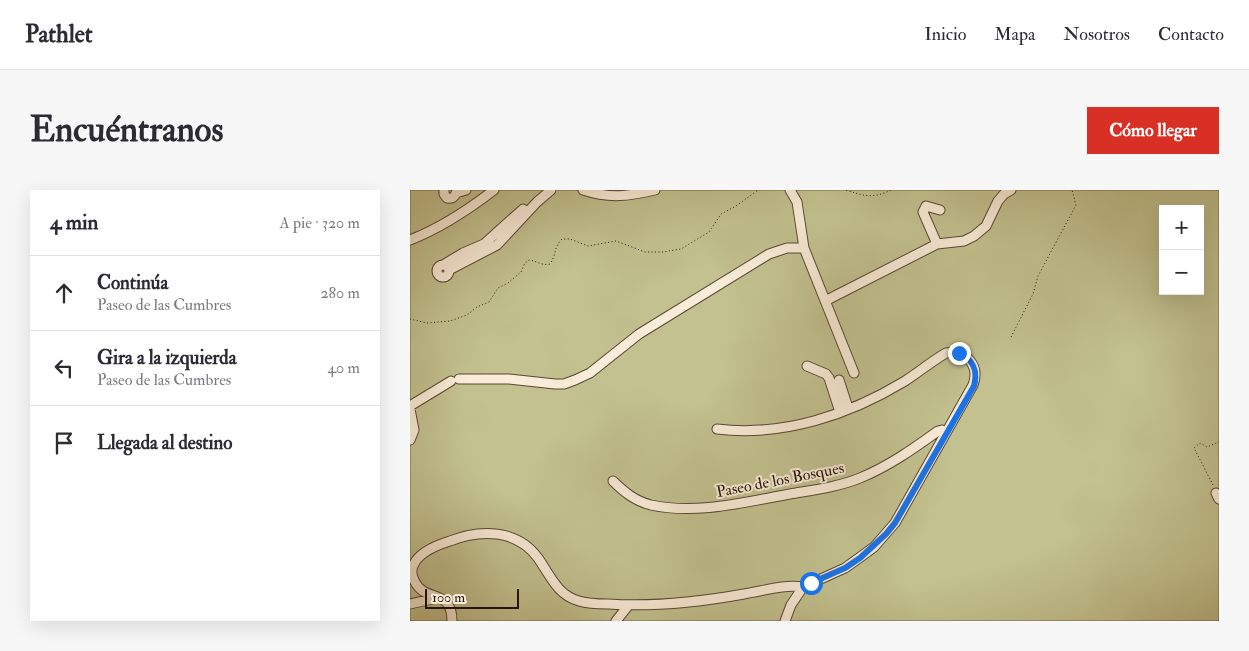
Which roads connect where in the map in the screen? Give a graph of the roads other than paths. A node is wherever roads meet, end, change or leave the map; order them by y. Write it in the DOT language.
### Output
graph roads {
  1 [pos="444,190"];
  2 [pos="466,190"];
  3 [pos="494,190"];
  4 [pos="551,190"];
  5 [pos="583,190"];
  6 [pos="655,190"];
  7 [pos="790,190"];
  8 [pos="1011,190"];
  9 [pos="456,191"];
  10 [pos="616,193"];
  11 [pos="940,210"];
  12 [pos="801,231"];
  13 [pos="410,240"];
  14 [pos="937,244"];
  15 [pos="787,248"];
  16 [pos="804,248"];
  17 [pos="446,267"];
  18 [pos="825,301"];
  19 [pos="808,366"];
  20 [pos="854,373"];
  21 [pos="840,380"];
  22 [pos="410,408"];
  23 [pos="844,410"];
  24 [pos="717,429"];
  25 [pos="945,432"];
  26 [pos="410,440"];
  27 [pos="613,481"];
  28 [pos="803,587"];
  29 [pos="439,598"];
  30 [pos="410,604"];
  31 [pos="628,606"];
  32 [pos="452,621"];
  33 [pos="616,621"];
  34 [pos="784,621"];
  1 -- 9 [label="street"];
  2 -- 9 [label="street"];
  3 -- 13 [label="street"];
  4 -- 17 [label="street"];
  5 -- 10 [label="street"];
  6 -- 10 [label="street"];
  7 -- 12 [label="street"];
  8 -- 14 [label="street"];
  11 -- 14 [label="street"];
  12 -- 15 [label="street"];
  12 -- 16 [label="street"];
  14 -- 18 [label="street"];
  15 -- 16 [label="street"];
  15 -- 22 [label="street"];
  16 -- 18 [label="street"];
  18 -- 20 [label="street"];
  19 -- 23 [label="street"];
  21 -- 23 [label="street"];
  22 -- 26 [label="street"];
  23 -- 24 [label="street"];
  23 -- 25 [label="street"];
  25 -- 27 [label="street, Paseo de los Bosques"];
  25 -- 28 [label="street"];
  28 -- 31 [label="street"];
  28 -- 34 [label="street"];
  29 -- 30 [label="street"];
  29 -- 31 [label="street"];
  29 -- 32 [label="street"];
  31 -- 33 [label="street"];
}
